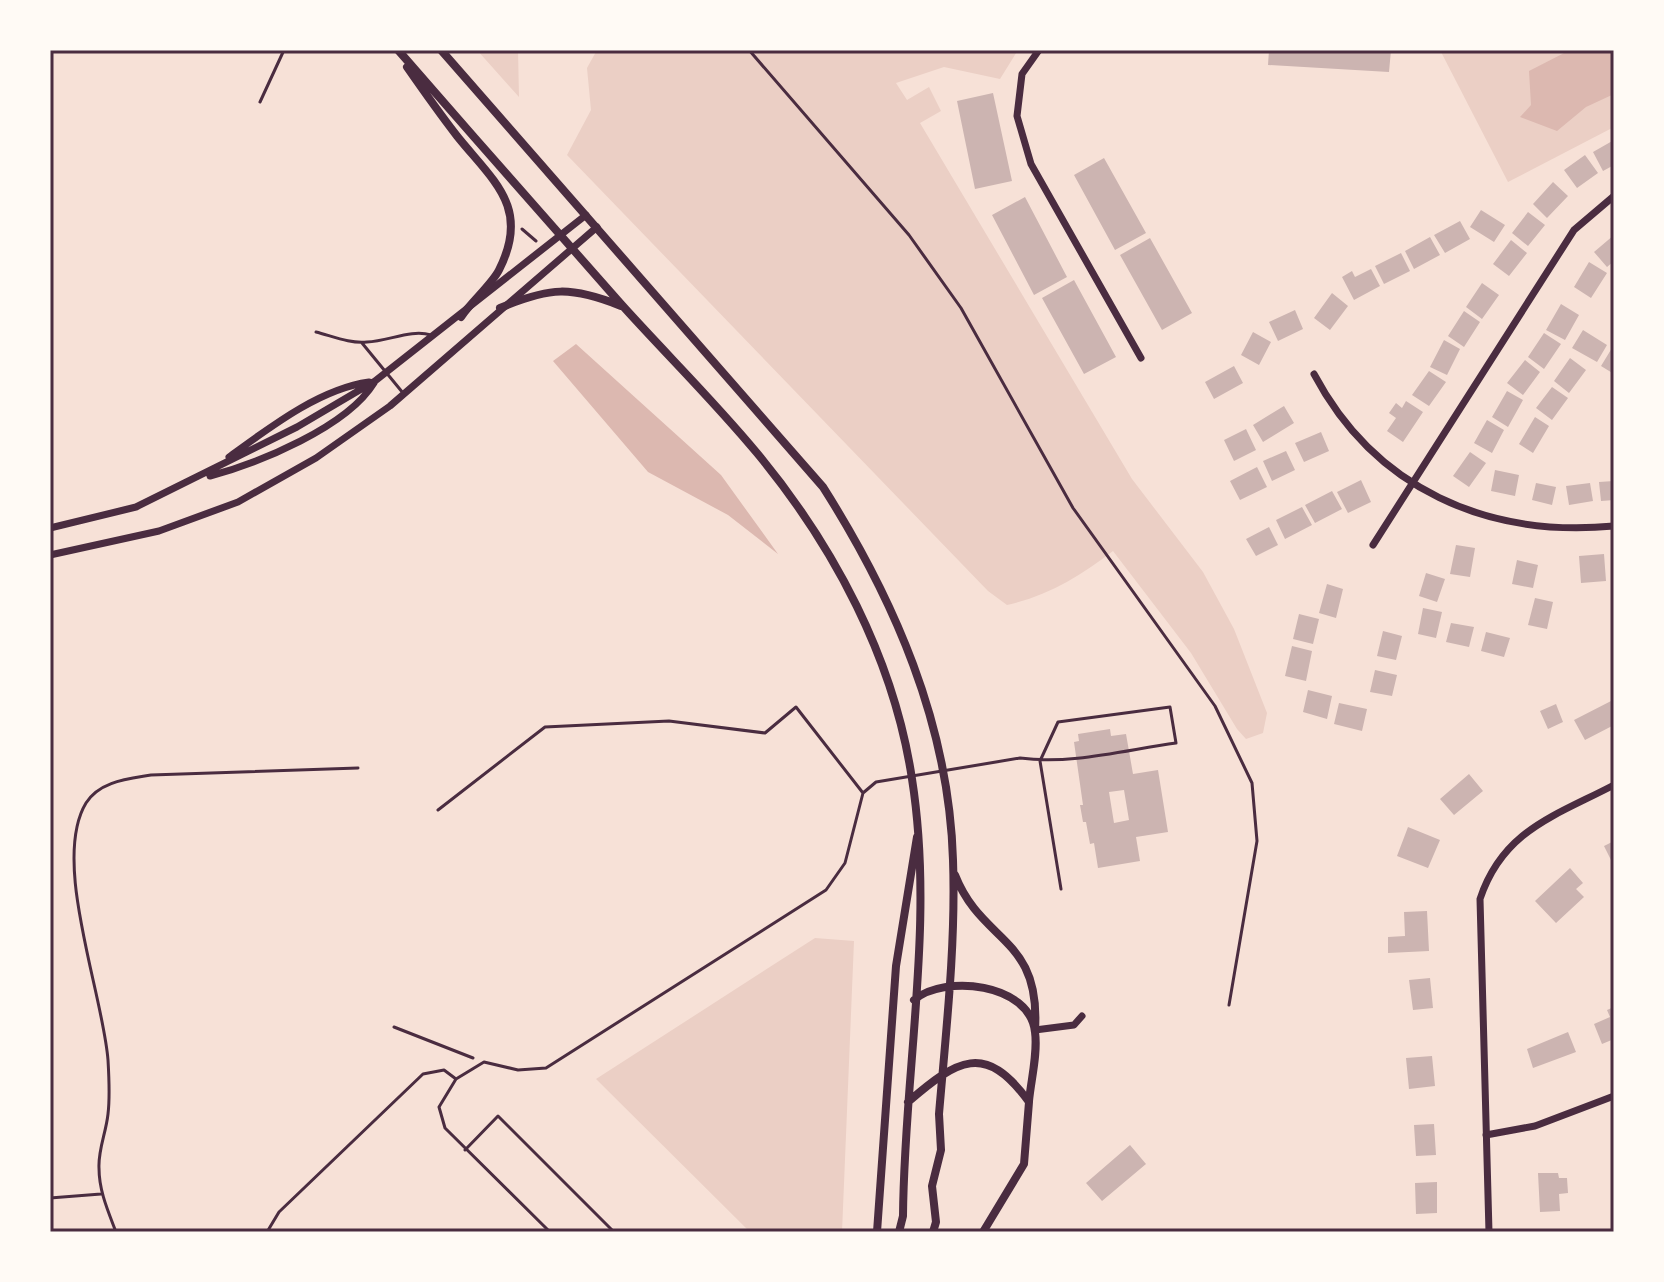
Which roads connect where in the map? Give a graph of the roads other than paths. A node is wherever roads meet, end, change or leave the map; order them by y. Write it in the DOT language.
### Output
graph roads {
  1 [pos="284,50"];
  2 [pos="396,50"];
  3 [pos="441,50"];
  4 [pos="1039,50"];
  5 [pos="260,102"];
  6 [pos="1614,196"];
  7 [pos="586,215"];
  8 [pos="597,227"];
  9 [pos="561,236"];
  10 [pos="572,248"];
  11 [pos="500,308"];
  12 [pos="625,308"];
  13 [pos="461,317"];
  14 [pos="316,332"];
  15 [pos="435,336"];
  16 [pos="362,343"];
  17 [pos="1141,358"];
  18 [pos="387,372"];
  19 [pos="1314,374"];
  20 [pos="375,381"];
  21 [pos="403,393"];
  22 [pos="198,479"];
  23 [pos="1412,482"];
  24 [pos="1614,526"];
  25 [pos="50,528"];
  26 [pos="1373,545"];
  27 [pos="50,555"];
  28 [pos="1040,761"];
  29 [pos="943,772"];
  30 [pos="912,778"];
  31 [pos="1614,785"];
  32 [pos="863,793"];
  33 [pos="438,810"];
  34 [pos="918,832"];
  35 [pos="953,870"];
  36 [pos="1061,889"];
  37 [pos="948,987"];
  38 [pos="914,1000"];
  39 [pos="1082,1016"];
  40 [pos="1035,1030"];
  41 [pos="943,1072"];
  42 [pos="456,1079"];
  43 [pos="1614,1096"];
  44 [pos="908,1102"];
  45 [pos="1029,1102"];
  46 [pos="1486,1135"];
  47 [pos="465,1150"];
  48 [pos="267,1232"];
  49 [pos="550,1232"];
  50 [pos="614,1232"];
  51 [pos="877,1232"];
  52 [pos="899,1232"];
  53 [pos="933,1232"];
  54 [pos="983,1232"];
  55 [pos="1489,1232"];
  1 -- 5 [label="lane"];
  2 -- 9 [label="street"];
  2 -- 13 [label="street"];
  3 -- 7 [label="street"];
  4 -- 17 [label="street"];
  6 -- 23 [label="street"];
  7 -- 8 [label="street"];
  7 -- 9 [label="street"];
  8 -- 10 [label="street"];
  8 -- 29 [label="street"];
  9 -- 10 [label="street"];
  9 -- 13 [label="street"];
  10 -- 11 [label="street"];
  10 -- 12 [label="street"];
  11 -- 12 [label="street"];
  11 -- 21 [label="street"];
  12 -- 30 [label="street"];
  13 -- 15 [label="street"];
  14 -- 16 [label="lane"];
  15 -- 16 [label="lane"];
  15 -- 18 [label="street"];
  16 -- 18 [label="lane"];
  18 -- 20 [label="street"];
  18 -- 21 [label="lane"];
  19 -- 23 [label="street"];
  20 -- 22 [label="street"];
  20 -- 22 [label="street"];
  20 -- 22 [label="street"];
  21 -- 27 [label="street"];
  22 -- 25 [label="street"];
  23 -- 24 [label="street"];
  23 -- 26 [label="street"];
  28 -- 28 [label="lane"];
  28 -- 29 [label="lane"];
  28 -- 36 [label="lane"];
  29 -- 30 [label="lane"];
  29 -- 35 [label="street"];
  30 -- 32 [label="lane"];
  30 -- 34 [label="street"];
  31 -- 46 [label="street"];
  32 -- 33 [label="lane"];
  32 -- 42 [label="lane"];
  34 -- 38 [label="street"];
  34 -- 51 [label="street"];
  35 -- 37 [label="street"];
  35 -- 40 [label="street"];
  37 -- 38 [label="street"];
  37 -- 40 [label="street"];
  37 -- 41 [label="street"];
  38 -- 44 [label="street"];
  39 -- 40 [label="street"];
  40 -- 45 [label="street"];
  41 -- 44 [label="street"];
  41 -- 45 [label="street"];
  41 -- 53 [label="street"];
  42 -- 47 [label="lane"];
  42 -- 48 [label="lane"];
  43 -- 46 [label="street"];
  44 -- 52 [label="street"];
  45 -- 54 [label="street"];
  46 -- 55 [label="street"];
  47 -- 49 [label="lane"];
  47 -- 50 [label="lane"];
}
